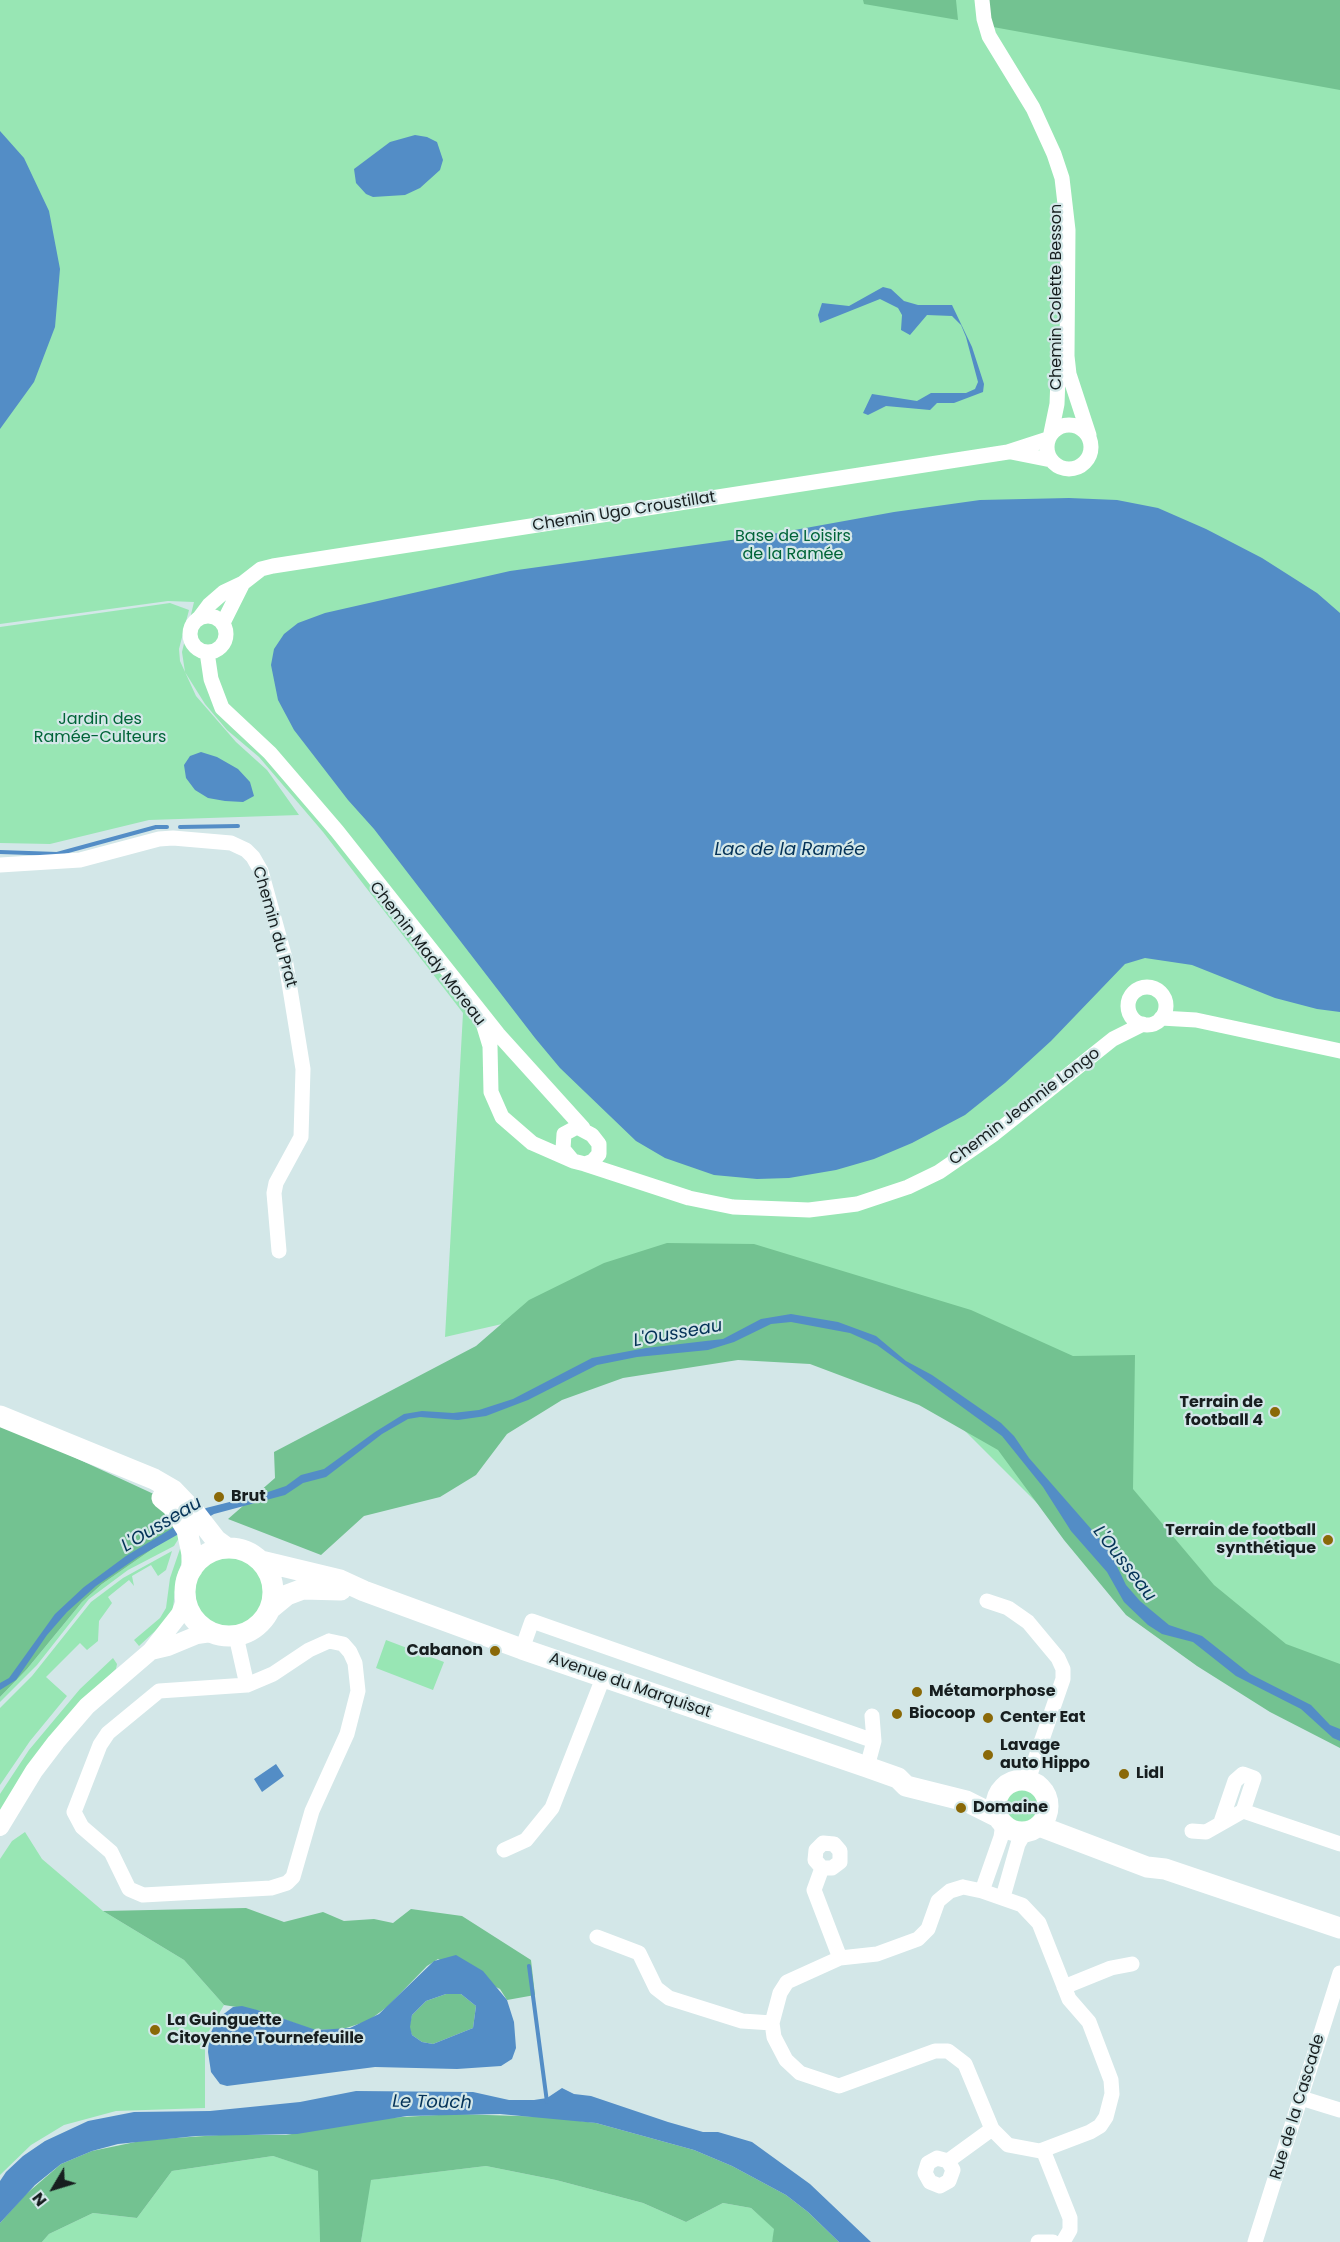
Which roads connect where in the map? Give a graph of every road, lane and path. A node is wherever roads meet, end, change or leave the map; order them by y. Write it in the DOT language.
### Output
graph roads {
  1 [pos="973,0"];
  2 [pos="982,0"];
  3 [pos="1089,435"];
  4 [pos="1050,436"];
  5 [pos="1008,452"];
  6 [pos="1051,460"];
  7 [pos="243,583"];
  8 [pos="200,617"];
  9 [pos="223,623"];
  10 [pos="207,652"];
  11 [pos="329,824"];
  12 [pos="0,865"];
  13 [pos="1166,997"];
  14 [pos="1126,1006"];
  15 [pos="1161,1018"];
  16 [pos="1196,1020"];
  17 [pos="1143,1024"];
  18 [pos="1113,1039"];
  19 [pos="1340,1051"];
  20 [pos="584,1128"];
  21 [pos="599,1144"];
  22 [pos="579,1162"];
  23 [pos="622,1176"];
  24 [pos="279,1251"];
  25 [pos="0,1416"];
  26 [pos="192,1522"];
  27 [pos="227,1548"];
  28 [pos="261,1561"];
  29 [pos="192,1569"];
  30 [pos="364,1591"];
  31 [pos="185,1601"];
  32 [pos="987,1601"];
  33 [pos="270,1609"];
  34 [pos="211,1633"];
  35 [pos="236,1636"];
  36 [pos="522,1649"];
  37 [pos="151,1651"];
  38 [pos="603,1678"];
  39 [pos="247,1685"];
  40 [pos="872,1716"];
  41 [pos="874,1741"];
  42 [pos="867,1767"];
  43 [pos="898,1778"];
  44 [pos="1028,1780"];
  45 [pos="999,1792"];
  46 [pos="1048,1805"];
  47 [pos="1244,1811"];
  48 [pos="1000,1820"];
  49 [pos="1221,1821"];
  50 [pos="0,1827"];
  51 [pos="1032,1829"];
  52 [pos="1192,1831"];
  53 [pos="1340,1844"];
  54 [pos="504,1850"];
  55 [pos="822,1868"];
  56 [pos="1165,1869"];
  57 [pos="982,1891"];
  58 [pos="1003,1897"];
  59 [pos="1340,1928"];
  60 [pos="597,1937"];
  61 [pos="840,1958"];
  62 [pos="1132,1964"];
  63 [pos="1340,1973"];
  64 [pos="1064,1988"];
  65 [pos="772,2024"];
  66 [pos="1301,2098"];
  67 [pos="1340,2110"];
  68 [pos="992,2129"];
  69 [pos="1043,2150"];
  70 [pos="948,2161"];
  71 [pos="1038,2242"];
  72 [pos="1053,2242"];
  73 [pos="1063,2242"];
  74 [pos="1255,2242"];
  1 -- 4 [label="street, Chemin Colette Besson"];
  2 -- 3 [label="street, Chemin Colette Besson"];
  3 -- 4 [label="street"];
  3 -- 6 [label="street"];
  4 -- 5 [label="street, Chemin Ugo Croustillat"];
  4 -- 6 [label="street"];
  5 -- 6 [label="street, Chemin Ugo Croustillat"];
  5 -- 7 [label="street, Chemin Ugo Croustillat"];
  7 -- 8 [label="street, Chemin Ugo Croustillat"];
  7 -- 9 [label="street"];
  8 -- 9 [label="street"];
  8 -- 10 [label="street"];
  9 -- 10 [label="street"];
  10 -- 11 [label="street, Chemin Mady Moreau"];
  11 -- 20 [label="street, Chemin Mady Moreau"];
  11 -- 22 [label="street, Chemin Mady Moreau"];
  12 -- 24 [label="street, Chemin du Prat"];
  13 -- 14 [label="street"];
  13 -- 15 [label="street"];
  13 -- 16 [label="street"];
  14 -- 17 [label="street"];
  14 -- 18 [label="street, Chemin Jeannie Longo"];
  15 -- 16 [label="street"];
  15 -- 17 [label="street"];
  16 -- 19 [label="street"];
  17 -- 18 [label="street, Chemin Jeannie Longo"];
  18 -- 23 [label="street, Chemin Jeannie Longo"];
  20 -- 21 [label="street"];
  20 -- 22 [label="street"];
  21 -- 22 [label="street"];
  21 -- 23 [label="street"];
  22 -- 23 [label="street, Chemin Jeannie Longo"];
  25 -- 26 [label="main road"];
  26 -- 27 [label="main road"];
  26 -- 29 [label="main road"];
  27 -- 28 [label="main road"];
  27 -- 29 [label="main road"];
  28 -- 30 [label="main road, Avenue du Marquisat"];
  28 -- 33 [label="main road"];
  29 -- 31 [label="main road"];
  30 -- 33 [label="main road, Avenue du Marquisat"];
  30 -- 36 [label="main road, Avenue du Marquisat"];
  31 -- 34 [label="main road"];
  31 -- 37 [label="street"];
  32 -- 44 [label="street"];
  33 -- 35 [label="main road"];
  34 -- 35 [label="main road"];
  34 -- 37 [label="street"];
  35 -- 39 [label="street"];
  36 -- 38 [label="main road, Avenue du Marquisat"];
  36 -- 41 [label="street"];
  37 -- 50 [label="street"];
  38 -- 42 [label="main road, Avenue du Marquisat"];
  38 -- 54 [label="street"];
  39 -- 39 [label="street"];
  40 -- 41 [label="street"];
  41 -- 42 [label="street"];
  42 -- 43 [label="main road, Avenue du Marquisat"];
  43 -- 45 [label="main road, Avenue du Marquisat"];
  43 -- 48 [label="main road, Avenue du Marquisat"];
  44 -- 45 [label="main road"];
  44 -- 46 [label="main road"];
  45 -- 48 [label="main road"];
  46 -- 51 [label="main road"];
  46 -- 56 [label="main road"];
  47 -- 49 [label="street"];
  47 -- 49 [label="street"];
  47 -- 53 [label="street"];
  48 -- 51 [label="main road"];
  48 -- 57 [label="street"];
  49 -- 52 [label="street"];
  51 -- 56 [label="main road"];
  51 -- 58 [label="street"];
  55 -- 61 [label="street"];
  56 -- 59 [label="main road"];
  57 -- 58 [label="street"];
  57 -- 61 [label="street"];
  58 -- 64 [label="street"];
  60 -- 65 [label="street"];
  61 -- 65 [label="street"];
  62 -- 64 [label="street"];
  63 -- 66 [label="street, Rue de la Cascade"];
  64 -- 69 [label="street"];
  65 -- 68 [label="street"];
  66 -- 67 [label="street"];
  66 -- 74 [label="street, Rue de la Cascade"];
  68 -- 69 [label="street"];
  68 -- 70 [label="street"];
  69 -- 73 [label="street"];
  71 -- 72 [label="street"];
}
